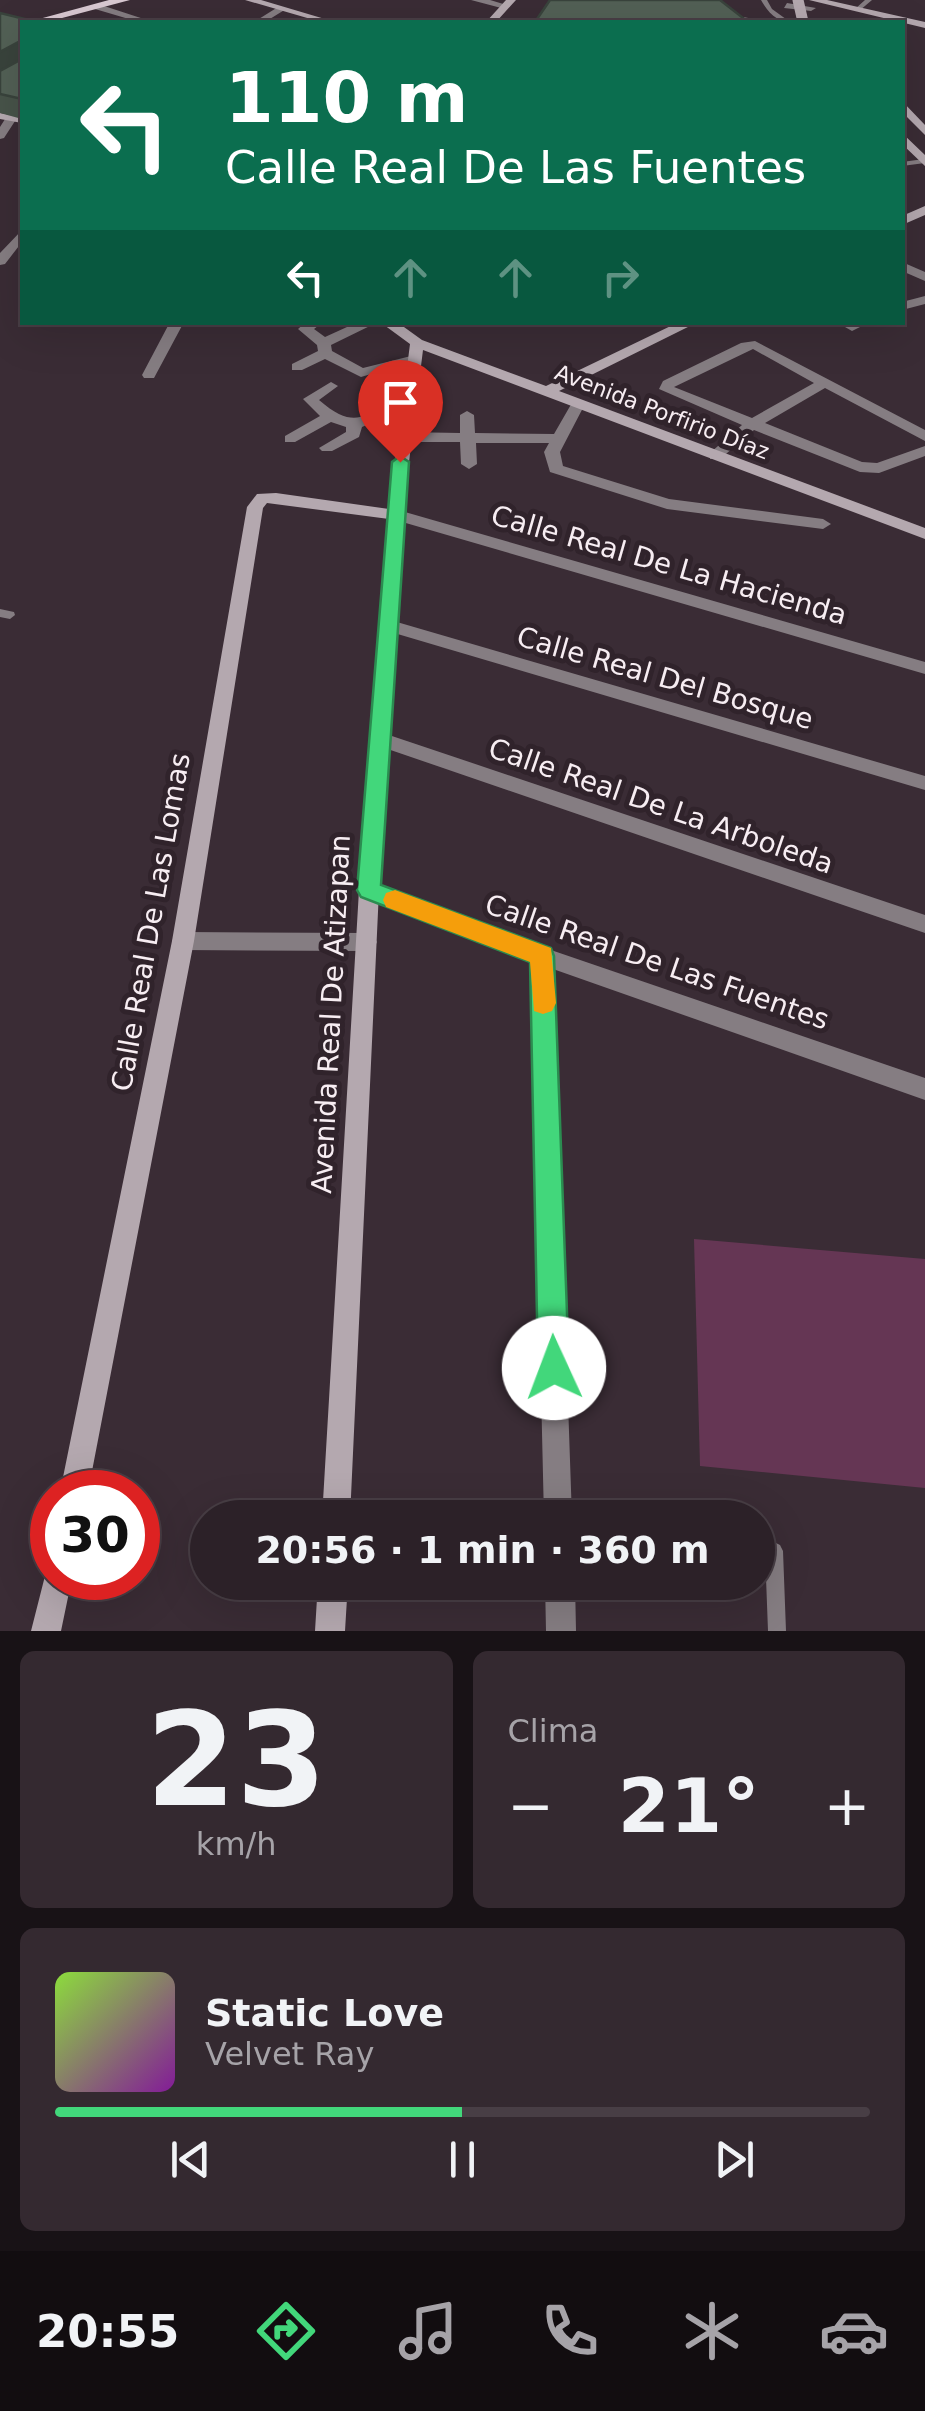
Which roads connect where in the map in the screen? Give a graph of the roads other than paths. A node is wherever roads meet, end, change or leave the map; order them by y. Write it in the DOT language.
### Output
graph roads {
  1 [pos="124,0"];
  2 [pos="250,0"];
  3 [pos="476,0"];
  4 [pos="764,0"];
  5 [pos="870,0"];
  6 [pos="508,3"];
  7 [pos="787,3"];
  8 [pos="812,3"];
  9 [pos="98,8"];
  10 [pos="281,9"];
  11 [pos="858,10"];
  12 [pos="49,20"];
  13 [pos="141,20"];
  14 [pos="262,20"];
  15 [pos="322,20"];
  16 [pos="725,20"];
  17 [pos="747,20"];
  18 [pos="786,20"];
  19 [pos="923,22"];
  20 [pos="905,108"];
  21 [pos="11,118"];
  22 [pos="925,132"];
  23 [pos="0,136"];
  24 [pos="918,149"];
  25 [pos="925,162"];
  26 [pos="20,236"];
  27 [pos="0,261"];
  28 [pos="175,325"];
  29 [pos="312,325"];
  30 [pos="366,325"];
  31 [pos="390,325"];
  32 [pos="685,325"];
  33 [pos="324,348"];
  34 [pos="416,350"];
  35 [pos="297,367"];
  36 [pos="149,375"];
  37 [pos="826,382"];
  38 [pos="331,386"];
  39 [pos="546,392"];
  40 [pos="408,404"];
  41 [pos="578,404"];
  42 [pos="467,415"];
  43 [pos="330,417"];
  44 [pos="354,425"];
  45 [pos="751,425"];
  46 [pos="925,436"];
  47 [pos="404,437"];
  48 [pos="468,437"];
  49 [pos="290,439"];
  50 [pos="557,439"];
  51 [pos="327,448"];
  52 [pos="925,451"];
  53 [pos="715,456"];
  54 [pos="469,464"];
  55 [pos="398,515"];
  56 [pos="823,524"];
  57 [pos="925,534"];
  58 [pos="390,626"];
  59 [pos="925,668"];
  60 [pos="380,740"];
  61 [pos="925,783"];
  62 [pos="369,890"];
  63 [pos="925,924"];
  64 [pos="183,941"];
  65 [pos="366,942"];
  66 [pos="542,956"];
  67 [pos="925,1089"];
  68 [pos="78,1470"];
  69 [pos="337,1500"];
  70 [pos="557,1500"];
  71 [pos="775,1592"];
  72 [pos="52,1600"];
  73 [pos="331,1600"];
  74 [pos="560,1600"];
  75 [pos="46,1631"];
  76 [pos="330,1631"];
  77 [pos="561,1631"];
  78 [pos="776,1631"];
  1 -- 9 [label="main road"];
  2 -- 10 [label="street"];
  3 -- 6 [label="street"];
  4 -- 18 [label="lane"];
  5 -- 11 [label="lane"];
  7 -- 8 [label="street"];
  8 -- 11 [label="street"];
  9 -- 12 [label="main road"];
  9 -- 13 [label="street"];
  10 -- 14 [label="street"];
  10 -- 15 [label="street"];
  11 -- 19 [label="street"];
  16 -- 17 [label="lane"];
  20 -- 22 [label="street"];
  21 -- 23 [label="street"];
  24 -- 25 [label="street"];
  26 -- 27 [label="street"];
  28 -- 36 [label="street"];
  29 -- 33 [label="street"];
  30 -- 33 [label="street"];
  31 -- 34 [label="street, Avenida Porfirio Díaz"];
  32 -- 39 [label="street"];
  33 -- 34 [label="street"];
  33 -- 35 [label="street"];
  34 -- 39 [label="street, Avenida Porfirio Díaz"];
  34 -- 40 [label="street, Avenida Real De Atizapan"];
  37 -- 45 [label="street"];
  37 -- 45 [label="street"];
  37 -- 46 [label="street"];
  38 -- 43 [label="street"];
  39 -- 41 [label="street, Avenida Porfirio Díaz"];
  40 -- 44 [label="street"];
  40 -- 47 [label="street, Avenida Real De Atizapan"];
  41 -- 50 [label="street"];
  41 -- 53 [label="street, Avenida Porfirio Díaz"];
  42 -- 48 [label="street"];
  43 -- 44 [label="street"];
  43 -- 49 [label="street"];
  44 -- 51 [label="street"];
  45 -- 52 [label="street"];
  45 -- 53 [label="street"];
  47 -- 48 [label="street"];
  47 -- 55 [label="street, Avenida Real De Atizapan"];
  48 -- 50 [label="street"];
  48 -- 54 [label="street"];
  50 -- 56 [label="street"];
  53 -- 57 [label="street, Avenida Porfirio Díaz"];
  55 -- 58 [label="street, Avenida Real De Atizapan"];
  55 -- 59 [label="street, Calle Real De La Hacienda"];
  55 -- 64 [label="street, Calle Real De Las Lomas"];
  58 -- 60 [label="street, Avenida Real De Atizapan"];
  58 -- 61 [label="street, Calle Real Del Bosque"];
  60 -- 62 [label="street, Avenida Real De Atizapan"];
  60 -- 63 [label="street, Calle Real De La Arboleda"];
  62 -- 65 [label="street, Avenida Real De Atizapan"];
  62 -- 66 [label="street, Calle Real De Las Fuentes"];
  64 -- 65 [label="street"];
  64 -- 68 [label="street, Calle Real De Las Lomas"];
  65 -- 69 [label="street, Avenida Real De Atizapan"];
  66 -- 67 [label="street, Calle Real De Las Fuentes"];
  66 -- 70 [label="street"];
  71 -- 78 [label="lane"];
  72 -- 75 [label="street"];
  73 -- 76 [label="street"];
  74 -- 77 [label="street"];
}
